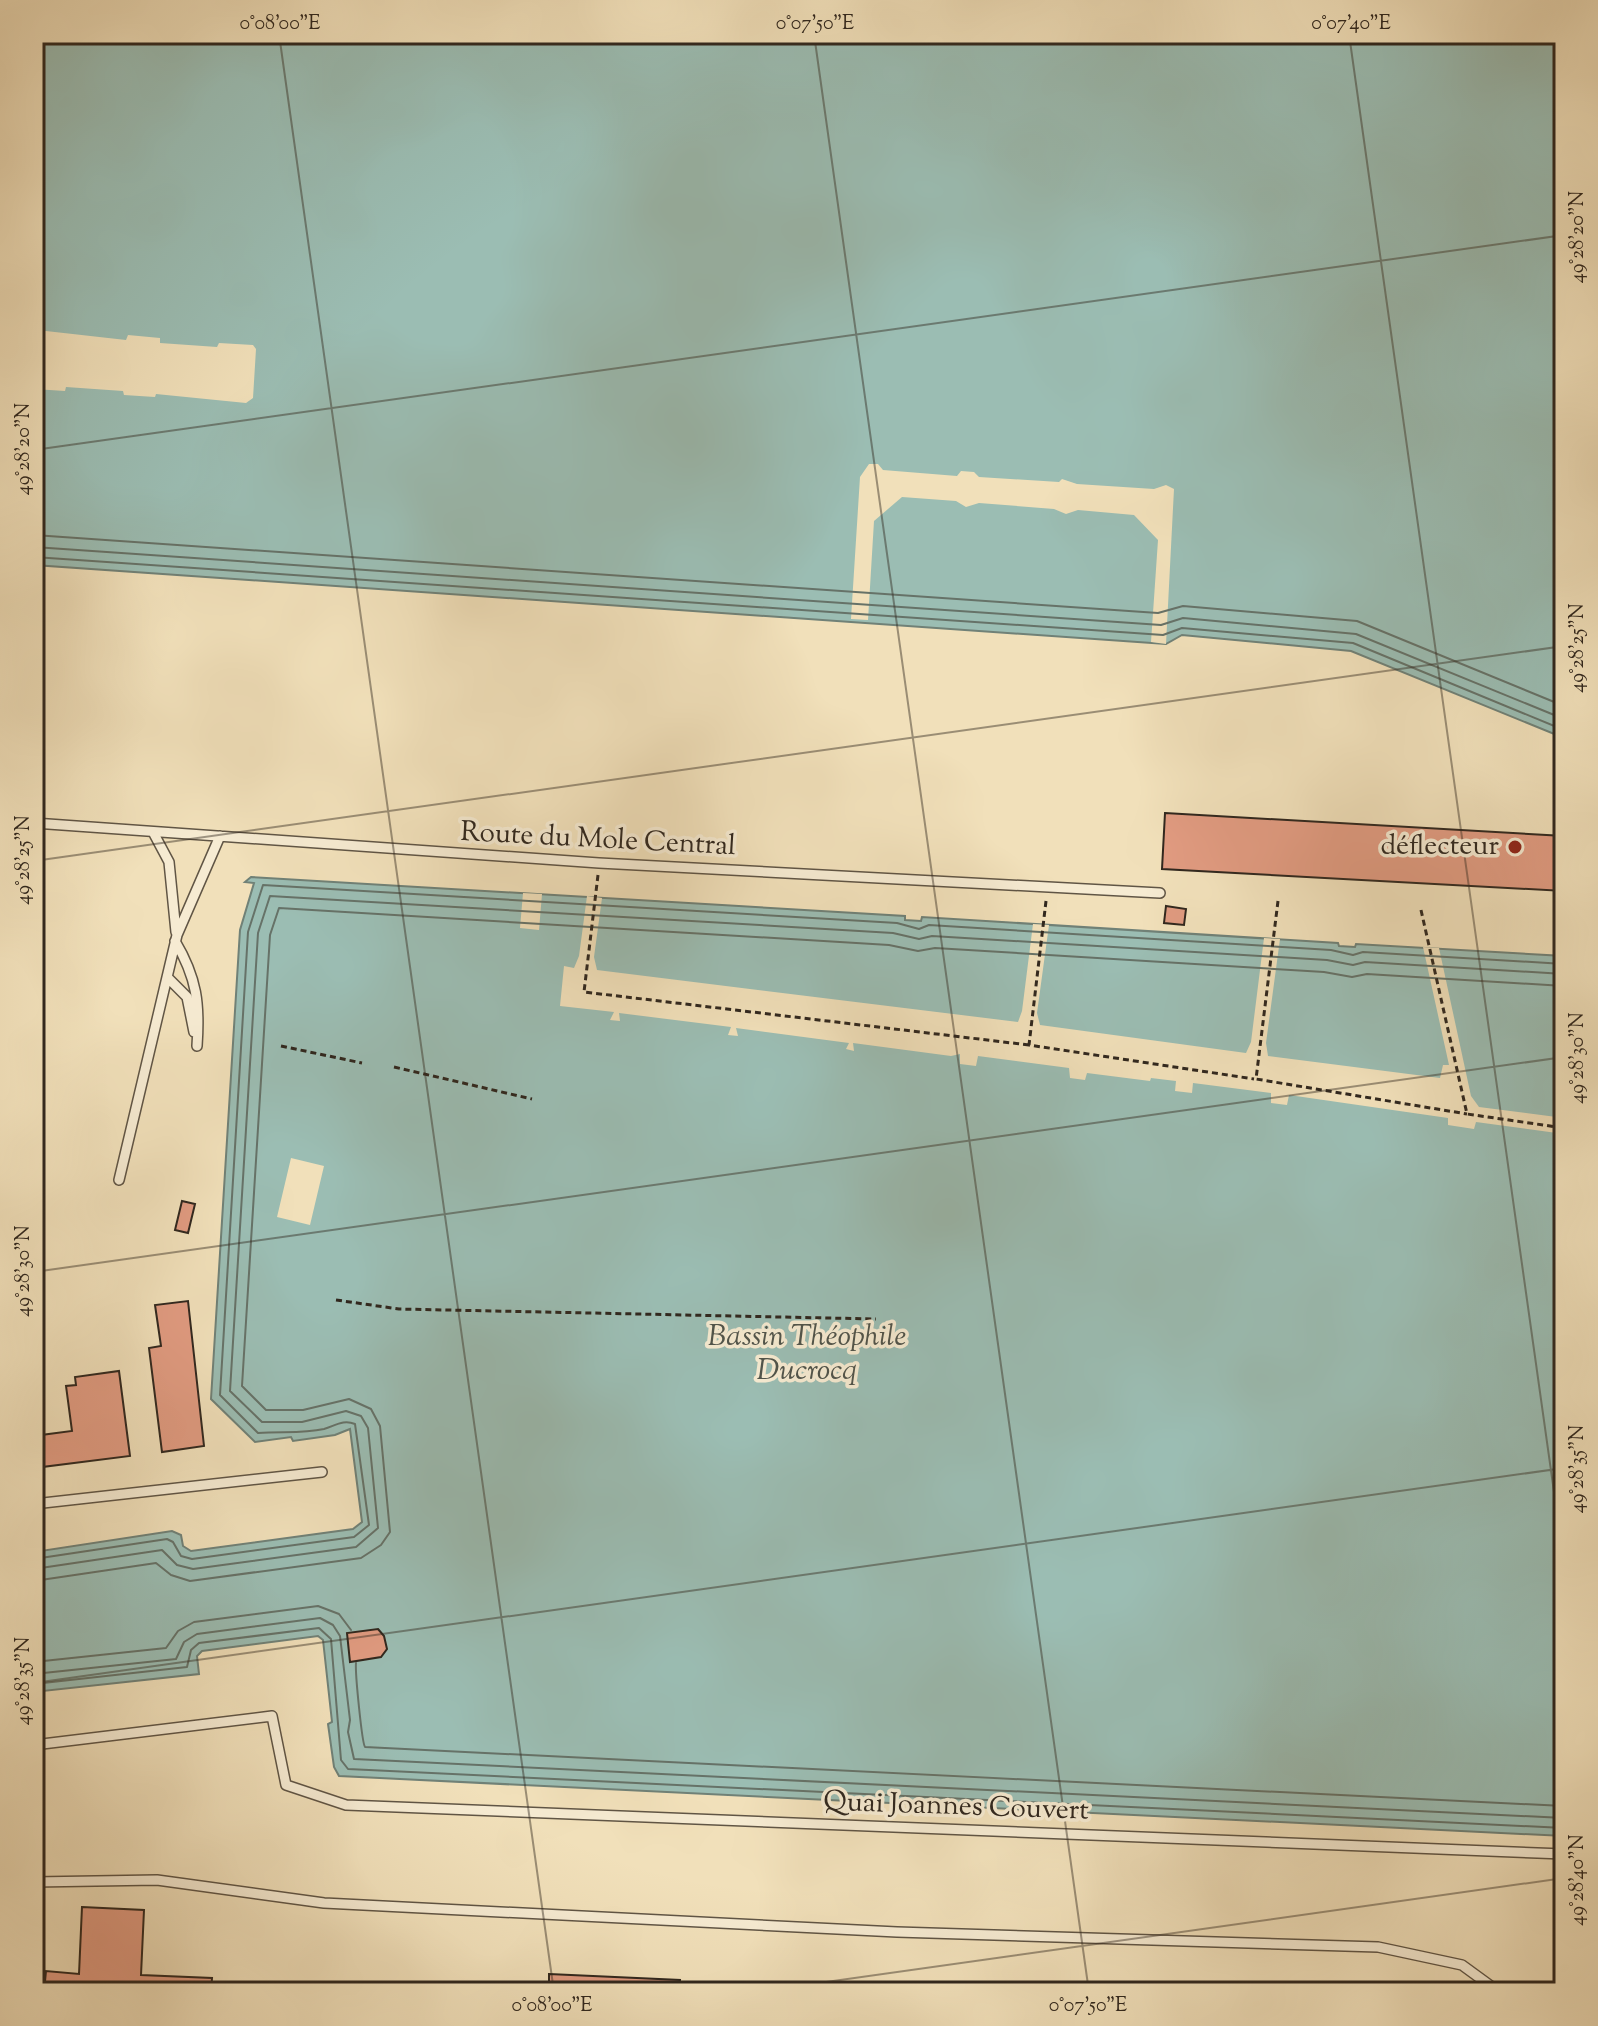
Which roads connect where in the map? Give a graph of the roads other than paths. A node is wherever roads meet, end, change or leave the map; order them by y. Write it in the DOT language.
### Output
graph roads {
  1 [pos="34,823"];
  2 [pos="153,832"];
  3 [pos="220,836"];
  4 [pos="1160,893"];
  5 [pos="176,938"];
  6 [pos="167,977"];
  7 [pos="119,1180"];
  8 [pos="322,1472"];
  9 [pos="37,1505"];
  10 [pos="34,1745"];
  11 [pos="1564,1854"];
  12 [pos="34,1882"];
  13 [pos="1499,1992"];
  1 -- 2 [label="lane, Route du Mole Central"];
  2 -- 3 [label="lane, Route du Mole Central"];
  2 -- 5 [label="lane"];
  3 -- 4 [label="lane, Route du Mole Central"];
  3 -- 5 [label="lane"];
  5 -- 6 [label="lane"];
  5 -- 6 [label="lane"];
  6 -- 7 [label="lane"];
  8 -- 9 [label="lane"];
  10 -- 11 [label="lane, Quai Joannes Couvert"];
  12 -- 13 [label="lane"];
}
